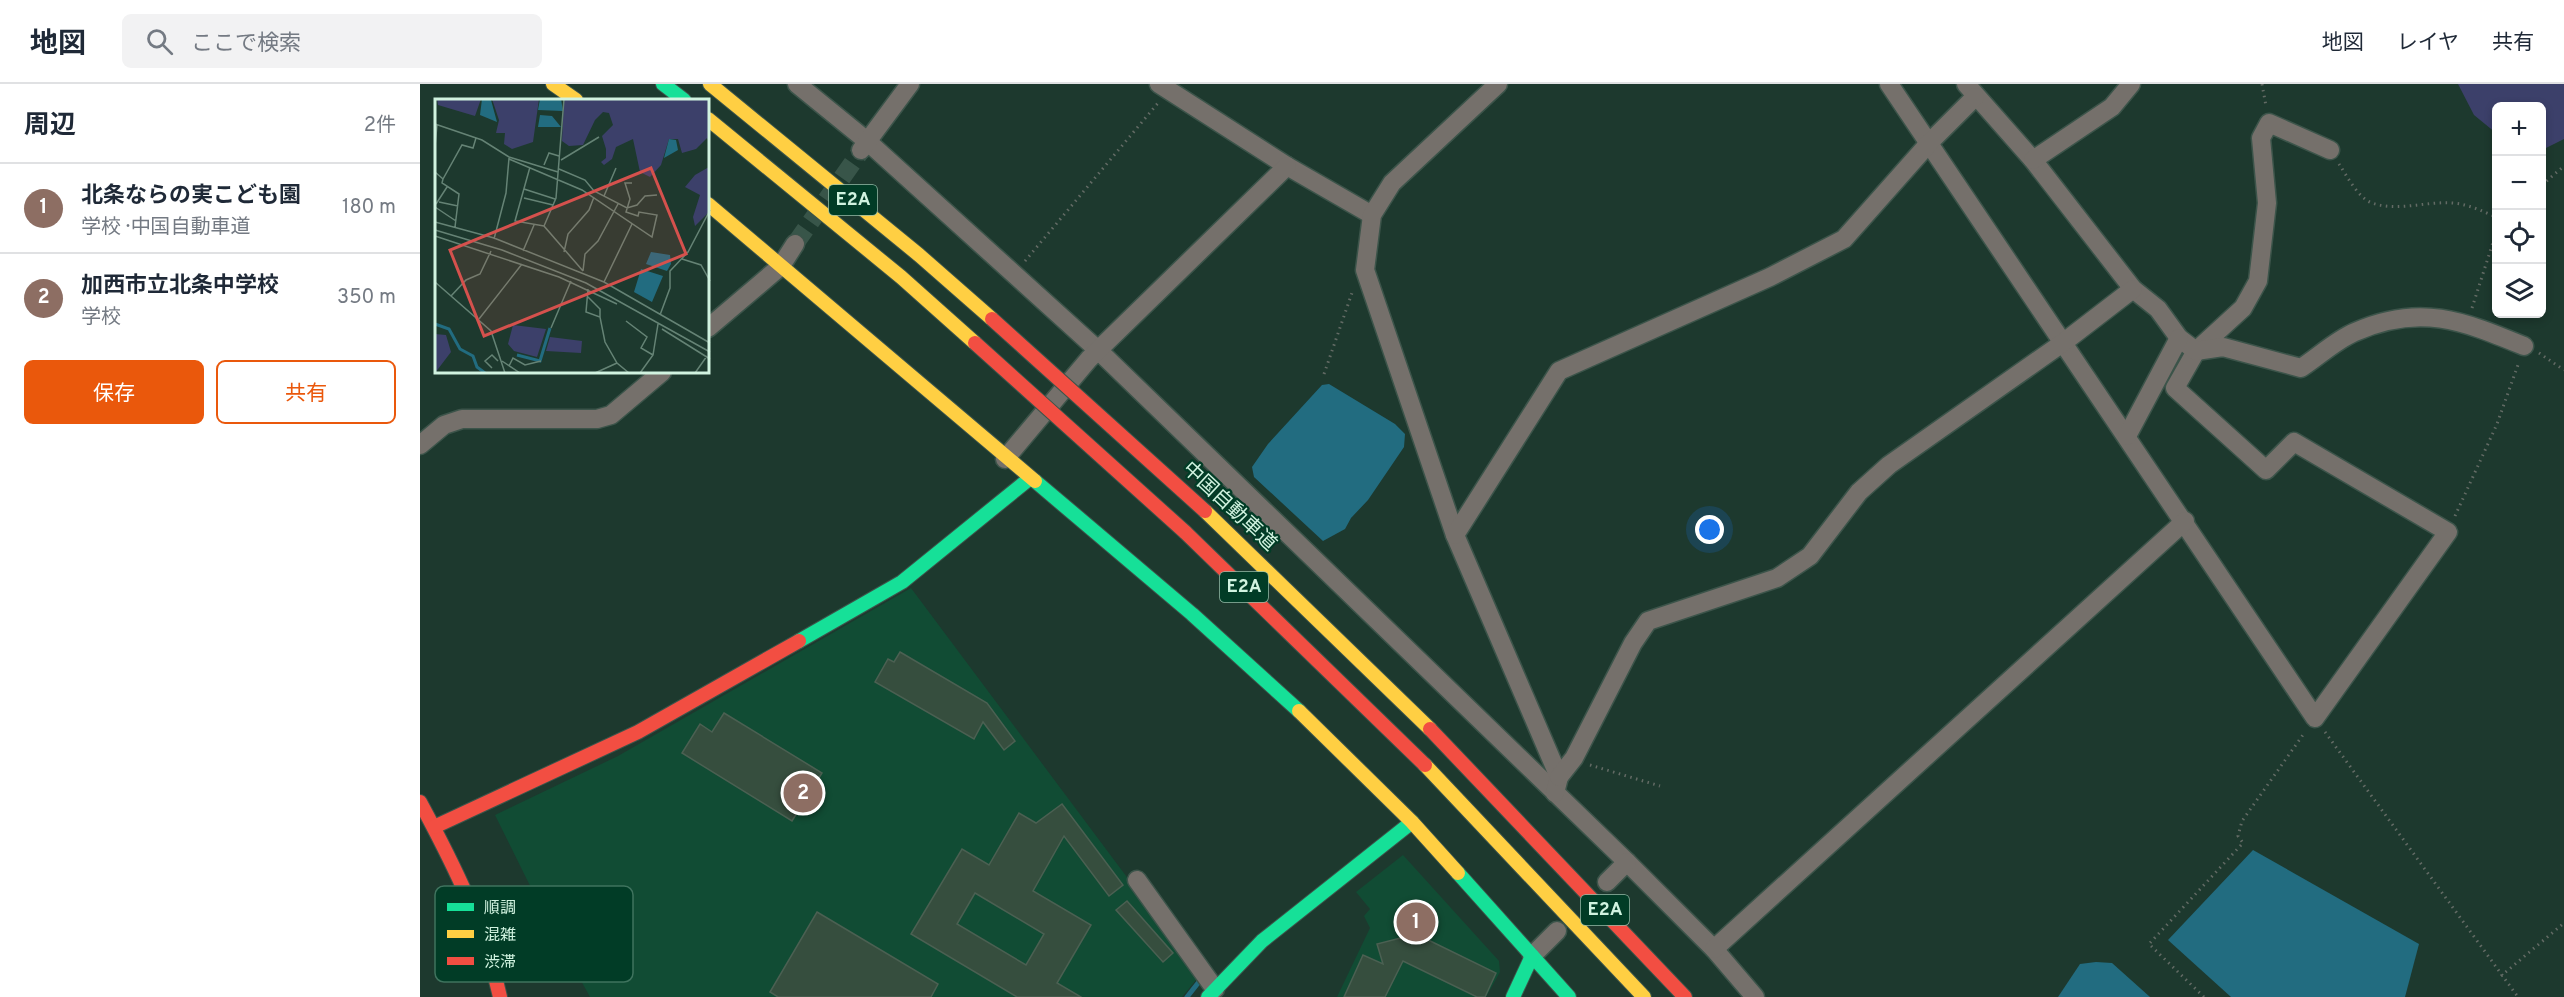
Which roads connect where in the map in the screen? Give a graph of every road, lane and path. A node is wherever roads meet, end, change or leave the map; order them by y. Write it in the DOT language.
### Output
graph roads {
  1 [pos="553,84"];
  2 [pos="663,84"];
  3 [pos="710,84"];
  4 [pos="796,84"];
  5 [pos="910,84"];
  6 [pos="1498,84"];
  7 [pos="1889,84"];
  8 [pos="2131,84"];
  9 [pos="2262,84"];
  10 [pos="1164,87"];
  11 [pos="1970,90"];
  12 [pos="575,99"];
  13 [pos="683,99"];
  14 [pos="710,121"];
  15 [pos="2269,123"];
  16 [pos="1930,142"];
  17 [pos="864,146"];
  18 [pos="2330,150"];
  19 [pos="2033,160"];
  20 [pos="1287,166"];
  21 [pos="2564,166"];
  22 [pos="2546,181"];
  23 [pos="710,206"];
  24 [pos="1372,215"];
  25 [pos="2492,215"];
  26 [pos="795,244"];
  27 [pos="2492,246"];
  28 [pos="781,266"];
  29 [pos="1365,270"];
  30 [pos="1014,274"];
  31 [pos="2133,289"];
  32 [pos="2468,323"];
  33 [pos="710,326"];
  34 [pos="2179,338"];
  35 [pos="2064,342"];
  36 [pos="2524,346"];
  37 [pos="1099,351"];
  38 [pos="2196,351"];
  39 [pos="2564,370"];
  40 [pos="660,374"];
  41 [pos="1324,374"];
  42 [pos="2127,436"];
  43 [pos="420,445"];
  44 [pos="1005,459"];
  45 [pos="1029,478"];
  46 [pos="2185,521"];
  47 [pos="2448,532"];
  48 [pos="1455,535"];
  49 [pos="2315,718"];
  50 [pos="1574,758"];
  51 [pos="1557,785"];
  52 [pos="1660,786"];
  53 [pos="420,802"];
  54 [pos="1412,822"];
  55 [pos="434,827"];
  56 [pos="1627,862"];
  57 [pos="1137,880"];
  58 [pos="1608,882"];
  59 [pos="464,886"];
  60 [pos="2564,923"];
  61 [pos="1557,931"];
  62 [pos="1714,949"];
  63 [pos="1532,956"];
  64 [pos="2501,976"];
  65 [pos="496,982"];
  66 [pos="1211,993"];
  67 [pos="500,997"];
  68 [pos="1513,997"];
  69 [pos="1569,997"];
  70 [pos="1644,997"];
  71 [pos="1685,997"];
  72 [pos="1755,997"];
  73 [pos="2204,997"];
  74 [pos="2518,997"];
  1 -- 12 [label="main road"];
  2 -- 13 [label="main road"];
  3 -- 71 [label="main road, 中国自動車道 / E2A, bridge"];
  4 -- 17 [label="street"];
  5 -- 17 [label="street"];
  6 -- 24 [label="street"];
  7 -- 16 [label="street"];
  8 -- 19 [label="street"];
  9 -- 15 [label="path"];
  10 -- 20 [label="street"];
  10 -- 30 [label="path"];
  11 -- 16 [label="street"];
  11 -- 19 [label="street"];
  14 -- 70 [label="main road, E2A, bridge"];
  15 -- 18 [label="street"];
  15 -- 38 [label="street"];
  16 -- 35 [label="street"];
  16 -- 48 [label="street"];
  17 -- 30 [label="street"];
  18 -- 25 [label="path"];
  19 -- 31 [label="street"];
  20 -- 24 [label="street"];
  20 -- 37 [label="street"];
  21 -- 22 [label="path"];
  23 -- 28 [label="main road"];
  24 -- 29 [label="street"];
  26 -- 28 [label="street"];
  27 -- 32 [label="path"];
  28 -- 33 [label="street"];
  28 -- 44 [label="main road"];
  29 -- 41 [label="path"];
  29 -- 48 [label="street"];
  30 -- 37 [label="street"];
  31 -- 34 [label="street"];
  31 -- 35 [label="street"];
  32 -- 36 [label="street"];
  32 -- 38 [label="street"];
  34 -- 38 [label="street"];
  34 -- 42 [label="street"];
  35 -- 42 [label="street"];
  35 -- 50 [label="street"];
  36 -- 39 [label="path"];
  36 -- 47 [label="path"];
  37 -- 44 [label="street"];
  37 -- 51 [label="street"];
  38 -- 47 [label="street"];
  40 -- 43 [label="street"];
  42 -- 46 [label="street"];
  44 -- 45 [label="main road"];
  45 -- 54 [label="main road"];
  45 -- 55 [label="main road"];
  46 -- 49 [label="street"];
  46 -- 62 [label="street"];
  47 -- 49 [label="street"];
  48 -- 51 [label="street"];
  49 -- 64 [label="path"];
  49 -- 73 [label="path"];
  50 -- 51 [label="street"];
  50 -- 52 [label="path"];
  51 -- 56 [label="street"];
  53 -- 55 [label="main road"];
  54 -- 63 [label="main road"];
  54 -- 66 [label="main road"];
  55 -- 59 [label="main road"];
  56 -- 58 [label="street"];
  56 -- 62 [label="street"];
  57 -- 66 [label="street"];
  60 -- 64 [label="path"];
  61 -- 63 [label="street"];
  62 -- 72 [label="street"];
  63 -- 68 [label="main road"];
  63 -- 69 [label="main road"];
  64 -- 74 [label="path"];
  65 -- 67 [label="main road"];
}
